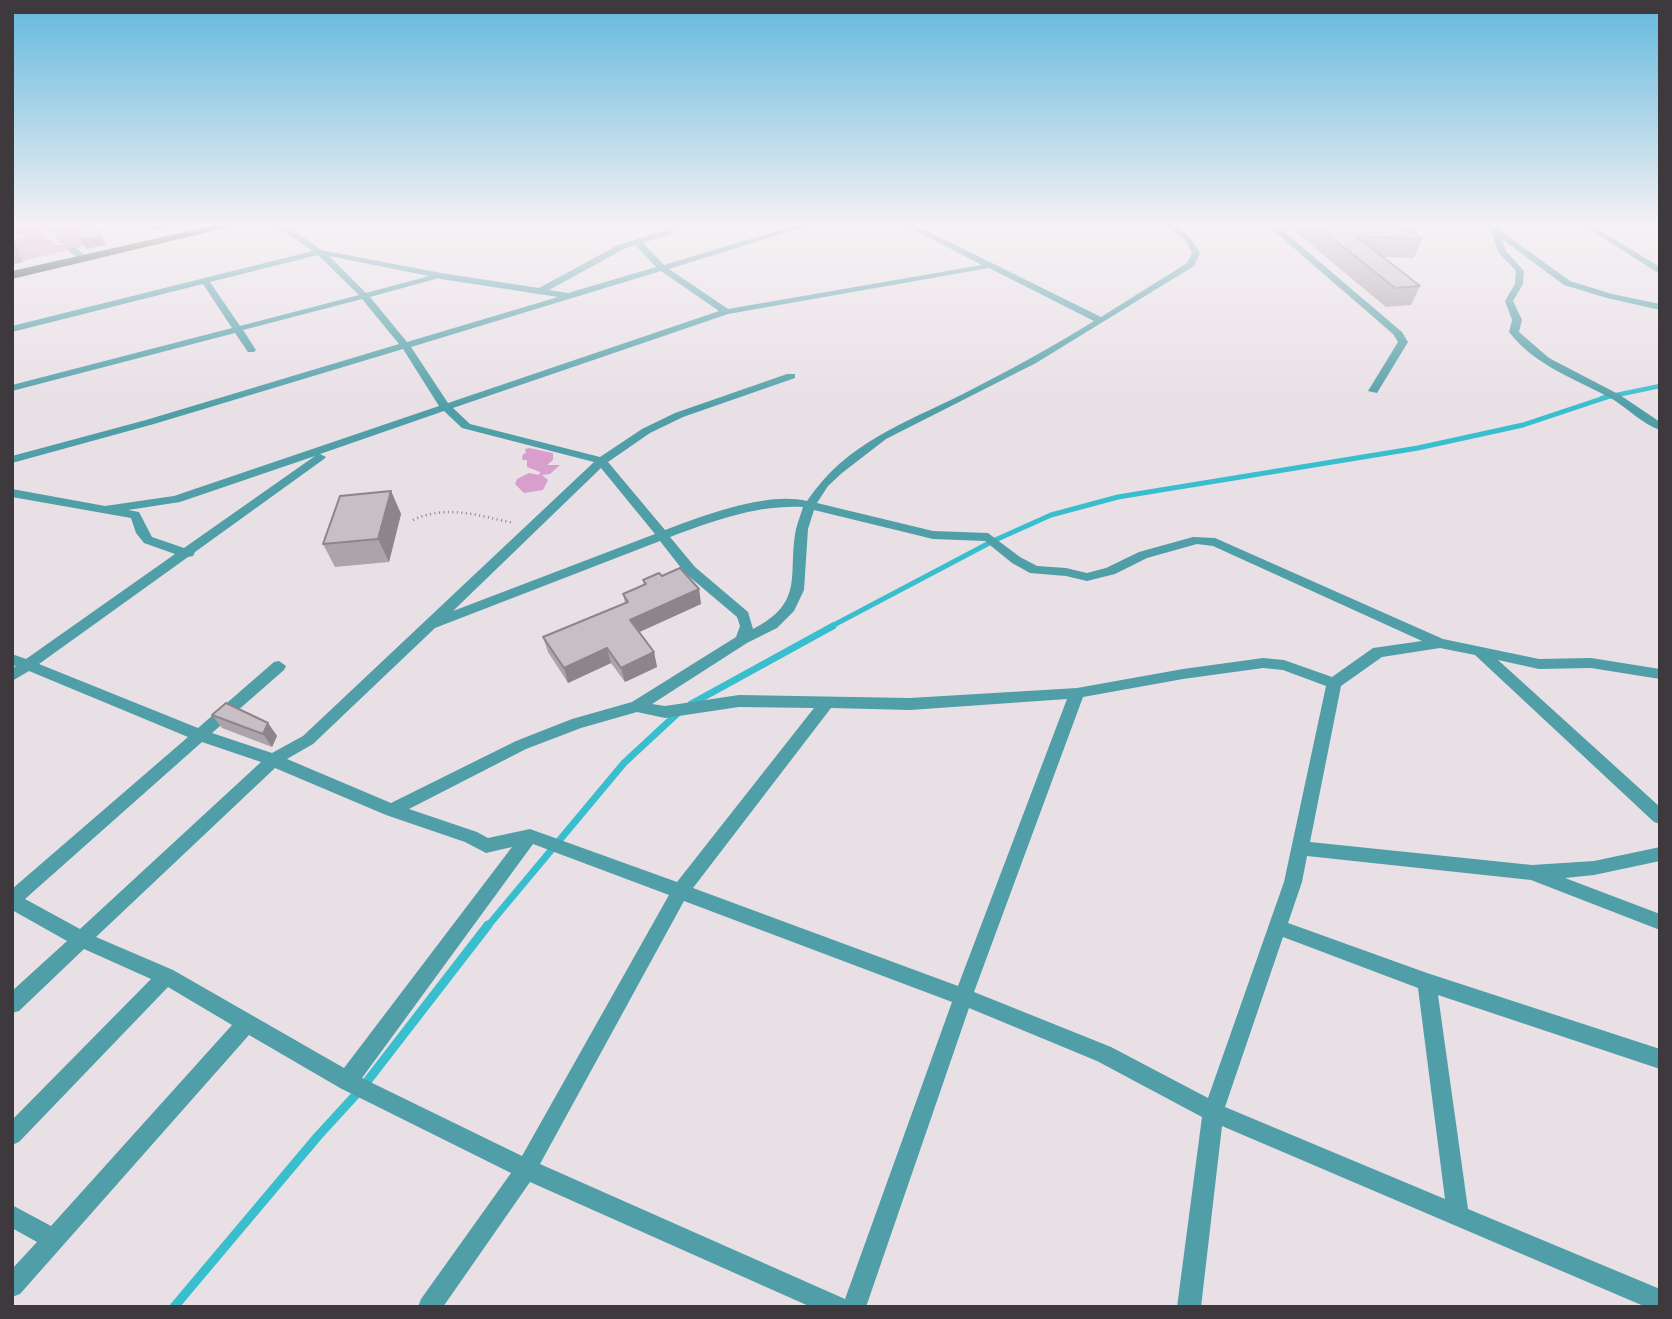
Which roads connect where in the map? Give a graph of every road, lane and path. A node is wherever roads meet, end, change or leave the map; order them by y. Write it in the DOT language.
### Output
graph roads {
  1 [pos="195,285"];
  2 [pos="208,285"];
  3 [pos="352,285"];
  4 [pos="405,285"];
  5 [pos="503,285"];
  6 [pos="552,285"];
  7 [pos="604,285"];
  8 [pos="686,285"];
  9 [pos="882,285"];
  10 [pos="1026,285"];
  11 [pos="1159,285"];
  12 [pos="1341,285"];
  13 [pos="1519,285"];
  14 [pos="1573,285"];
  15 [pos="542,290"];
  16 [pos="362,295"];
  17 [pos="568,295"];
  18 [pos="1660,307"];
  19 [pos="726,312"];
  20 [pos="1101,321"];
  21 [pos="238,328"];
  22 [pos="12,329"];
  23 [pos="404,345"];
  24 [pos="251,350"];
  25 [pos="791,376"];
  26 [pos="12,388"];
  27 [pos="1373,391"];
  28 [pos="445,408"];
  29 [pos="1660,427"];
  30 [pos="333,447"];
  31 [pos="12,460"];
  32 [pos="602,461"];
  33 [pos="16,498"];
  34 [pos="811,504"];
  35 [pos="103,510"];
  36 [pos="414,520"];
  37 [pos="533,527"];
  38 [pos="664,536"];
  39 [pos="189,553"];
  40 [pos="428,625"];
  41 [pos="742,640"];
  42 [pos="1440,643"];
  43 [pos="1478,650"];
  44 [pos="12,659"];
  45 [pos="28,665"];
  46 [pos="279,666"];
  47 [pos="1660,674"];
  48 [pos="12,676"];
  49 [pos="1334,683"];
  50 [pos="1077,693"];
  51 [pos="828,701"];
  52 [pos="637,706"];
  53 [pos="202,736"];
  54 [pos="273,760"];
  55 [pos="392,810"];
  56 [pos="1660,817"];
  57 [pos="530,836"];
  58 [pos="1302,848"];
  59 [pos="1660,854"];
  60 [pos="1532,873"];
  61 [pos="681,890"];
  62 [pos="12,900"];
  63 [pos="1660,922"];
  64 [pos="1277,927"];
  65 [pos="83,940"];
  66 [pos="166,976"];
  67 [pos="1427,982"];
  68 [pos="963,997"];
  69 [pos="12,1004"];
  70 [pos="246,1024"];
  71 [pos="1660,1059"];
  72 [pos="347,1081"];
  73 [pos="1213,1112"];
  74 [pos="12,1135"];
  75 [pos="526,1169"];
  76 [pos="12,1216"];
  77 [pos="1458,1216"];
  78 [pos="52,1238"];
  79 [pos="12,1286"];
  80 [pos="1660,1301"];
  81 [pos="429,1307"];
  82 [pos="838,1307"];
  83 [pos="854,1307"];
  84 [pos="1189,1307"];
  1 -- 22 [label="street"];
  2 -- 21 [label="street"];
  3 -- 16 [label="street"];
  4 -- 16 [label="street"];
  5 -- 15 [label="street"];
  6 -- 15 [label="street"];
  7 -- 17 [label="street"];
  8 -- 19 [label="street"];
  9 -- 19 [label="street"];
  10 -- 20 [label="street"];
  11 -- 20 [label="street"];
  12 -- 27 [label="street"];
  13 -- 29 [label="street"];
  14 -- 18 [label="street"];
  15 -- 17 [label="street"];
  16 -- 21 [label="street"];
  16 -- 23 [label="street"];
  17 -- 23 [label="street"];
  19 -- 28 [label="street"];
  20 -- 34 [label="street"];
  21 -- 24 [label="street"];
  21 -- 26 [label="street"];
  23 -- 28 [label="street"];
  23 -- 31 [label="street"];
  25 -- 32 [label="street"];
  28 -- 30 [label="street"];
  28 -- 32 [label="street"];
  30 -- 35 [label="street"];
  30 -- 39 [label="street"];
  32 -- 37 [label="street"];
  32 -- 38 [label="street"];
  33 -- 35 [label="street"];
  34 -- 38 [label="street"];
  34 -- 41 [label="street"];
  34 -- 42 [label="street"];
  35 -- 39 [label="street"];
  36 -- 37 [label="path"];
  37 -- 40 [label="street"];
  38 -- 40 [label="street"];
  38 -- 41 [label="street"];
  39 -- 45 [label="street"];
  40 -- 54 [label="street"];
  41 -- 52 [label="street"];
  42 -- 43 [label="street"];
  42 -- 49 [label="street"];
  43 -- 47 [label="street"];
  43 -- 56 [label="street"];
  44 -- 45 [label="street"];
  45 -- 48 [label="street"];
  45 -- 53 [label="street"];
  46 -- 53 [label="street"];
  49 -- 50 [label="street"];
  49 -- 58 [label="street"];
  50 -- 51 [label="street"];
  50 -- 68 [label="street"];
  51 -- 52 [label="street"];
  51 -- 61 [label="street"];
  52 -- 55 [label="street"];
  53 -- 54 [label="street"];
  53 -- 62 [label="street"];
  54 -- 55 [label="street"];
  54 -- 65 [label="street"];
  55 -- 57 [label="street"];
  57 -- 61 [label="street"];
  57 -- 72 [label="street"];
  58 -- 60 [label="street"];
  58 -- 64 [label="street"];
  59 -- 60 [label="street"];
  60 -- 63 [label="street"];
  61 -- 68 [label="street"];
  61 -- 75 [label="street"];
  62 -- 65 [label="street"];
  64 -- 67 [label="street"];
  64 -- 73 [label="street"];
  65 -- 66 [label="street"];
  65 -- 69 [label="street"];
  66 -- 70 [label="street"];
  66 -- 74 [label="street"];
  67 -- 71 [label="street"];
  67 -- 77 [label="street"];
  68 -- 73 [label="street"];
  68 -- 83 [label="street"];
  70 -- 72 [label="street"];
  70 -- 78 [label="street"];
  72 -- 75 [label="street"];
  73 -- 77 [label="street"];
  73 -- 84 [label="street"];
  75 -- 81 [label="street"];
  75 -- 82 [label="street"];
  76 -- 78 [label="street"];
  77 -- 80 [label="street"];
  78 -- 79 [label="street"];
}
